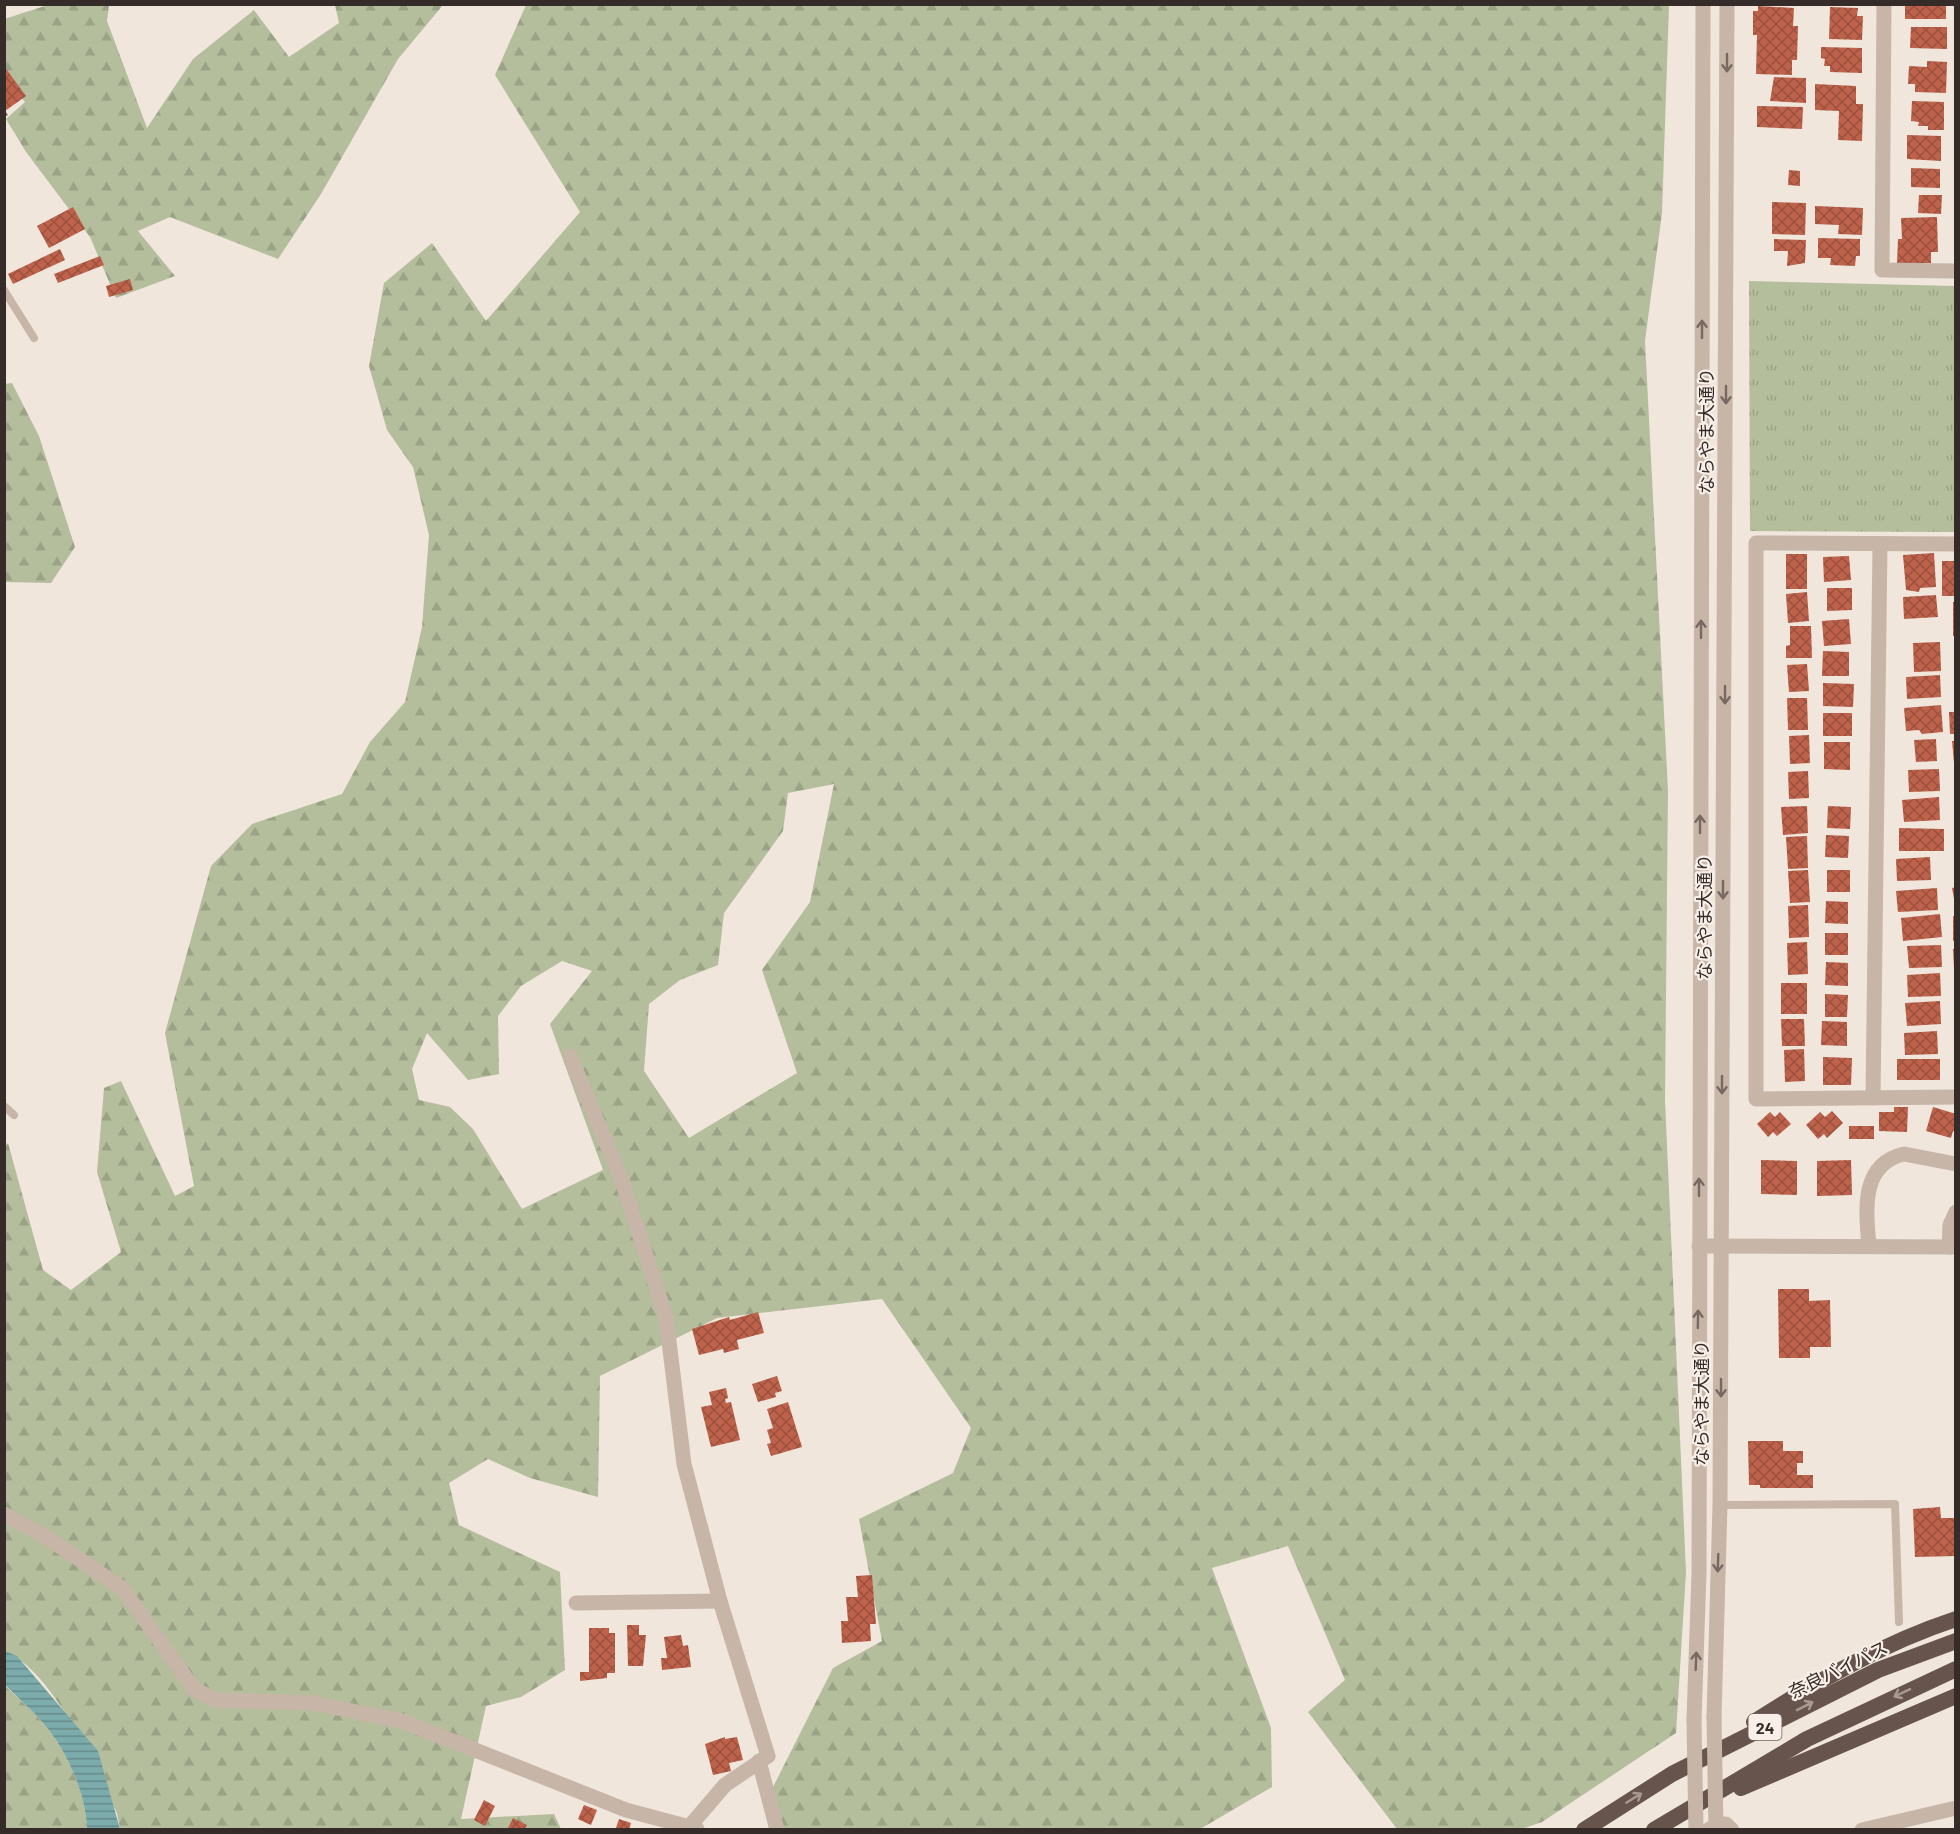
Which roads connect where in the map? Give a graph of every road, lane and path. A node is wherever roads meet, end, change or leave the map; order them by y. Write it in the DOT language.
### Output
graph roads {
  1 [pos="1703,4"];
  2 [pos="1727,4"];
  3 [pos="1884,4"];
  4 [pos="1956,271"];
  5 [pos="4,290"];
  6 [pos="34,338"];
  7 [pos="1880,544"];
  8 [pos="1956,544"];
  9 [pos="570,1056"];
  10 [pos="1956,1097"];
  11 [pos="1873,1098"];
  12 [pos="4,1106"];
  13 [pos="14,1115"];
  14 [pos="1956,1164"];
  15 [pos="1956,1212"];
  16 [pos="1721,1245"];
  17 [pos="1699,1246"];
  18 [pos="1869,1246"];
  19 [pos="1952,1247"];
  20 [pos="1720,1505"];
  21 [pos="4,1514"];
  22 [pos="720,1601"];
  23 [pos="576,1603"];
  24 [pos="1956,1619"];
  25 [pos="1899,1622"];
  26 [pos="1956,1641"];
  27 [pos="1956,1669"];
  28 [pos="1956,1696"];
  29 [pos="759,1761"];
  30 [pos="1672,1774"];
  31 [pos="1956,1808"];
  32 [pos="1658,1826"];
  33 [pos="693,1828"];
  34 [pos="777,1830"];
  35 [pos="1584,1830"];
  36 [pos="1695,1830"];
  37 [pos="1708,1830"];
  38 [pos="1716,1830"];
  39 [pos="1732,1830"];
  40 [pos="1862,1830"];
  17 -- 1 [label="street, ならやま大通り, one-way"];
  2 -- 16 [label="street, ならやま大通り, one-way"];
  3 -- 4 [label="street"];
  5 -- 6 [label="lane"];
  7 -- 8 [label="street"];
  7 -- 11 [label="street"];
  7 -- 11 [label="street"];
  9 -- 22 [label="street"];
  10 -- 11 [label="street"];
  12 -- 13 [label="lane"];
  14 -- 18 [label="street"];
  15 -- 19 [label="street"];
  16 -- 17 [label="street"];
  16 -- 18 [label="street"];
  16 -- 20 [label="street, ならやま大通り, one-way"];
  36 -- 17 [label="street, ならやま大通り, one-way, bridge"];
  18 -- 19 [label="street"];
  20 -- 25 [label="lane"];
  20 -- 38 [label="street, ならやま大通り, one-way, bridge"];
  21 -- 33 [label="street"];
  22 -- 23 [label="street"];
  22 -- 29 [label="street"];
  24 -- 30 [label="highway, 24"];
  30 -- 26 [label="highway, 奈良バイパス / 24, one-way"];
  27 -- 32 [label="highway, 24, one-way"];
  28 -- 32 [label="highway, 24"];
  29 -- 33 [label="street"];
  29 -- 34 [label="street"];
  35 -- 30 [label="highway, 奈良バイパス / 24, one-way"];
  31 -- 40 [label="street"];
  37 -- 39 [label="street"];
}
